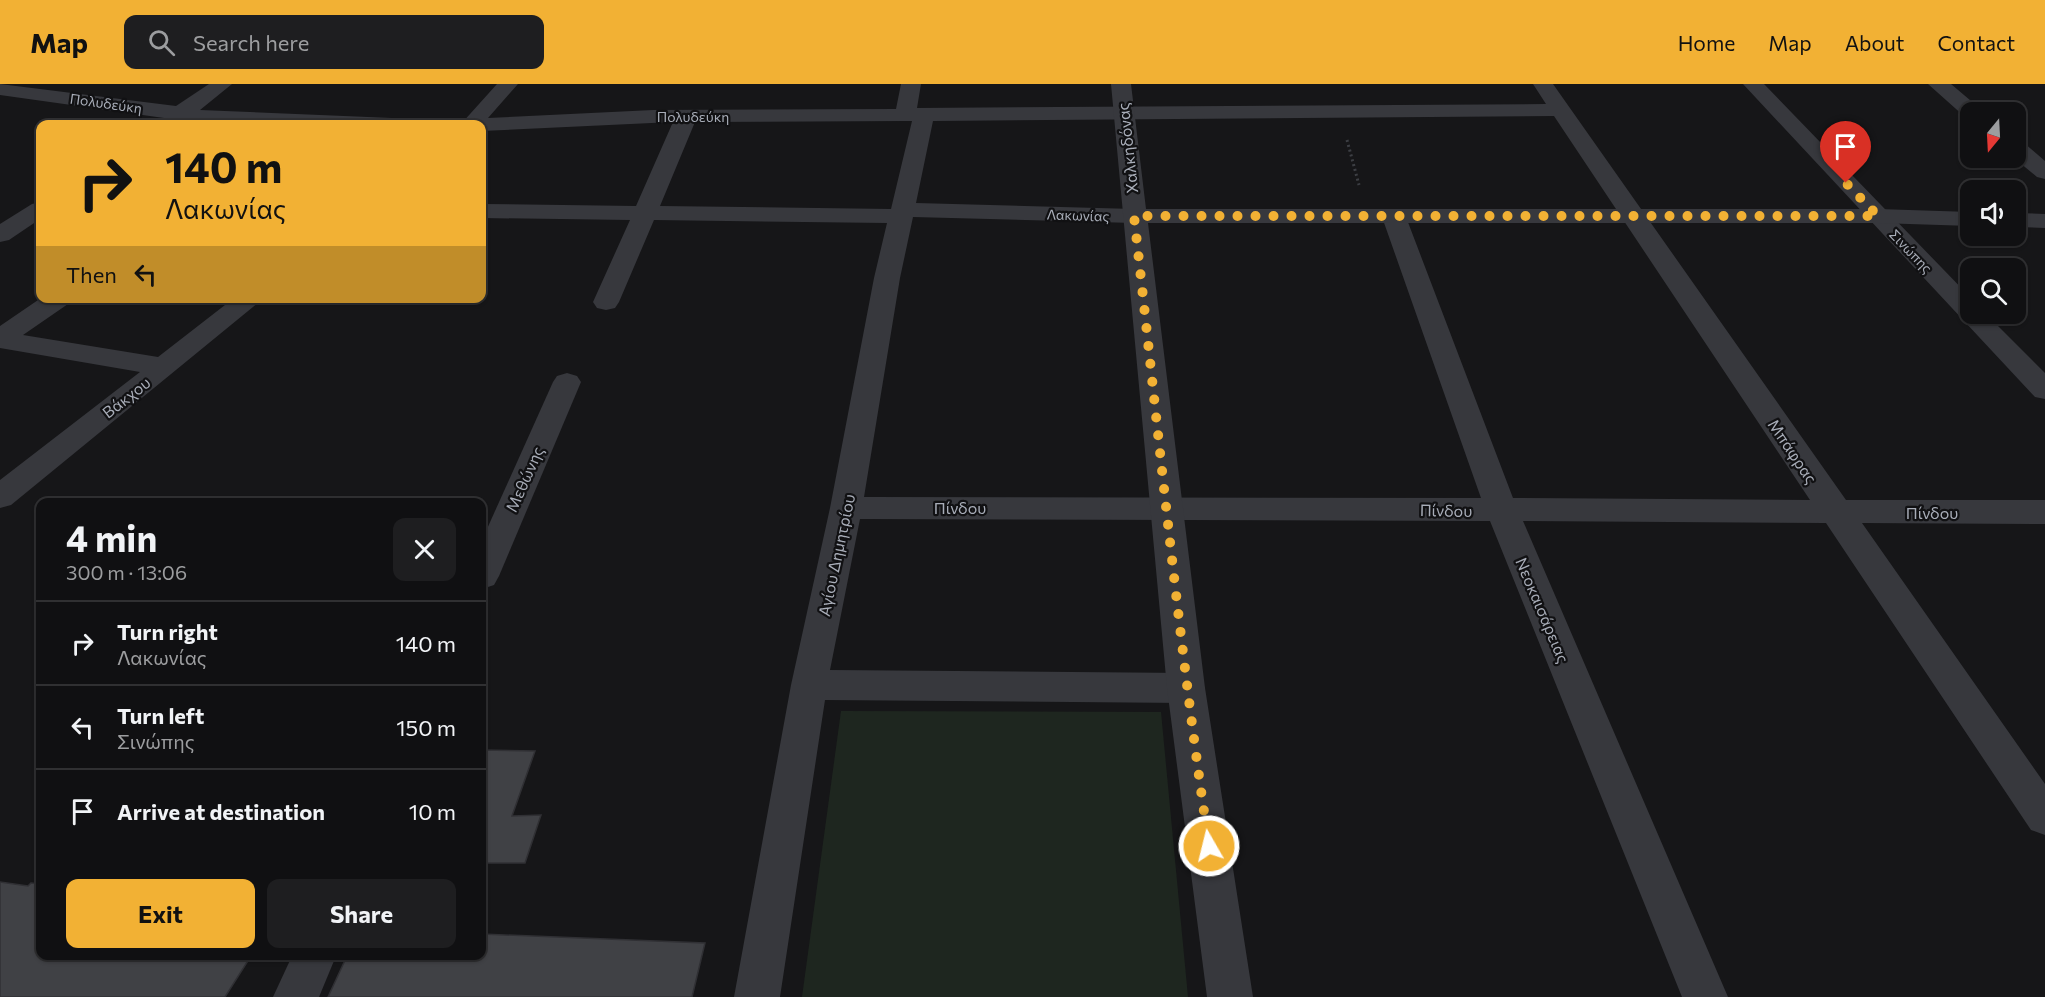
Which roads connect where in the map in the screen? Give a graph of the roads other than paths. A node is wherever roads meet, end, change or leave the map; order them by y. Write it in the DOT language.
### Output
graph roads {
  1 [pos="222,84"];
  2 [pos="508,84"];
  3 [pos="911,84"];
  4 [pos="1121,84"];
  5 [pos="1543,84"];
  6 [pos="1753,84"];
  7 [pos="1938,84"];
  8 [pos="0,89"];
  9 [pos="1960,102"];
  10 [pos="1561,110"];
  11 [pos="1124,113"];
  12 [pos="915,115"];
  13 [pos="687,116"];
  14 [pos="173,119"];
  15 [pos="286,120"];
  16 [pos="475,120"];
  17 [pos="486,125"];
  18 [pos="2026,156"];
  19 [pos="2045,172"];
  20 [pos="36,211"];
  21 [pos="486,211"];
  22 [pos="644,212"];
  23 [pos="903,213"];
  24 [pos="1134,216"];
  25 [pos="1633,216"];
  26 [pos="1878,216"];
  27 [pos="1382,217"];
  28 [pos="1960,219"];
  29 [pos="2026,220"];
  30 [pos="2045,220"];
  31 [pos="4,233"];
  32 [pos="36,235"];
  33 [pos="606,302"];
  34 [pos="1960,302"];
  35 [pos="52,303"];
  36 [pos="245,303"];
  37 [pos="1982,324"];
  38 [pos="0,339"];
  39 [pos="164,367"];
  40 [pos="567,382"];
  41 [pos="2045,390"];
  42 [pos="3,491"];
  43 [pos="1168,507"];
  44 [pos="846,508"];
  45 [pos="1502,511"];
  46 [pos="1835,512"];
  47 [pos="2045,512"];
  48 [pos="486,567"];
  49 [pos="808,685"];
  50 [pos="1186,688"];
  51 [pos="2045,817"];
  52 [pos="312,960"];
  53 [pos="296,997"];
  54 [pos="757,997"];
  55 [pos="1230,997"];
  56 [pos="1705,997"];
  1 -- 14 [label="street"];
  2 -- 16 [label="street"];
  3 -- 12 [label="street, Αγίου Δημητρίου"];
  4 -- 11 [label="street, Χαλκηδόνας"];
  5 -- 10 [label="street, Μπάφρας"];
  6 -- 26 [label="street, Σινώπης"];
  7 -- 9 [label="street"];
  8 -- 14 [label="street, Πολυδεύκη"];
  10 -- 11 [label="street, Πολυδεύκη"];
  10 -- 25 [label="street, Μπάφρας"];
  11 -- 12 [label="street, Πολυδεύκη"];
  11 -- 24 [label="street, Χαλκηδόνας"];
  12 -- 13 [label="street, Πολυδεύκη"];
  12 -- 23 [label="street, Αγίου Δημητρίου"];
  13 -- 17 [label="street, Πολυδεύκη"];
  13 -- 22 [label="street"];
  14 -- 15 [label="street, Πολυδεύκη"];
  18 -- 19 [label="street"];
  20 -- 31 [label="street"];
  21 -- 22 [label="street, Λακωνίας"];
  22 -- 23 [label="street, Λακωνίας"];
  22 -- 33 [label="street"];
  23 -- 24 [label="street, Λακωνίας"];
  23 -- 44 [label="street, Αγίου Δημητρίου"];
  24 -- 27 [label="street, Λακωνίας"];
  24 -- 43 [label="street, Χαλκηδόνας"];
  25 -- 26 [label="street, Λακωνίας"];
  25 -- 27 [label="street, Λακωνίας"];
  25 -- 46 [label="street, Μπάφρας"];
  26 -- 28 [label="street, Λακωνίας"];
  26 -- 34 [label="street, Σινώπης"];
  27 -- 45 [label="street, Νεοκαισάρειας"];
  29 -- 30 [label="street"];
  31 -- 32 [label="street"];
  35 -- 38 [label="street"];
  36 -- 39 [label="street, Βάκχου"];
  37 -- 41 [label="street, Σινώπης"];
  38 -- 39 [label="street"];
  39 -- 42 [label="street, Βάκχου"];
  40 -- 48 [label="street, Μεθώνης"];
  43 -- 44 [label="street, Πίνδου"];
  43 -- 45 [label="street, Πίνδου"];
  43 -- 50 [label="street, Χαλκηδόνας"];
  44 -- 49 [label="street, Αγίου Δημητρίου"];
  45 -- 46 [label="street, Πίνδου"];
  45 -- 56 [label="street, Νεοκαισάρειας"];
  46 -- 47 [label="street, Πίνδου"];
  46 -- 51 [label="street, Μπάφρας"];
  49 -- 50 [label="street"];
  49 -- 54 [label="street, Αγίου Δημητρίου"];
  50 -- 55 [label="street, Χαλκηδόνας"];
  52 -- 53 [label="street"];
}
